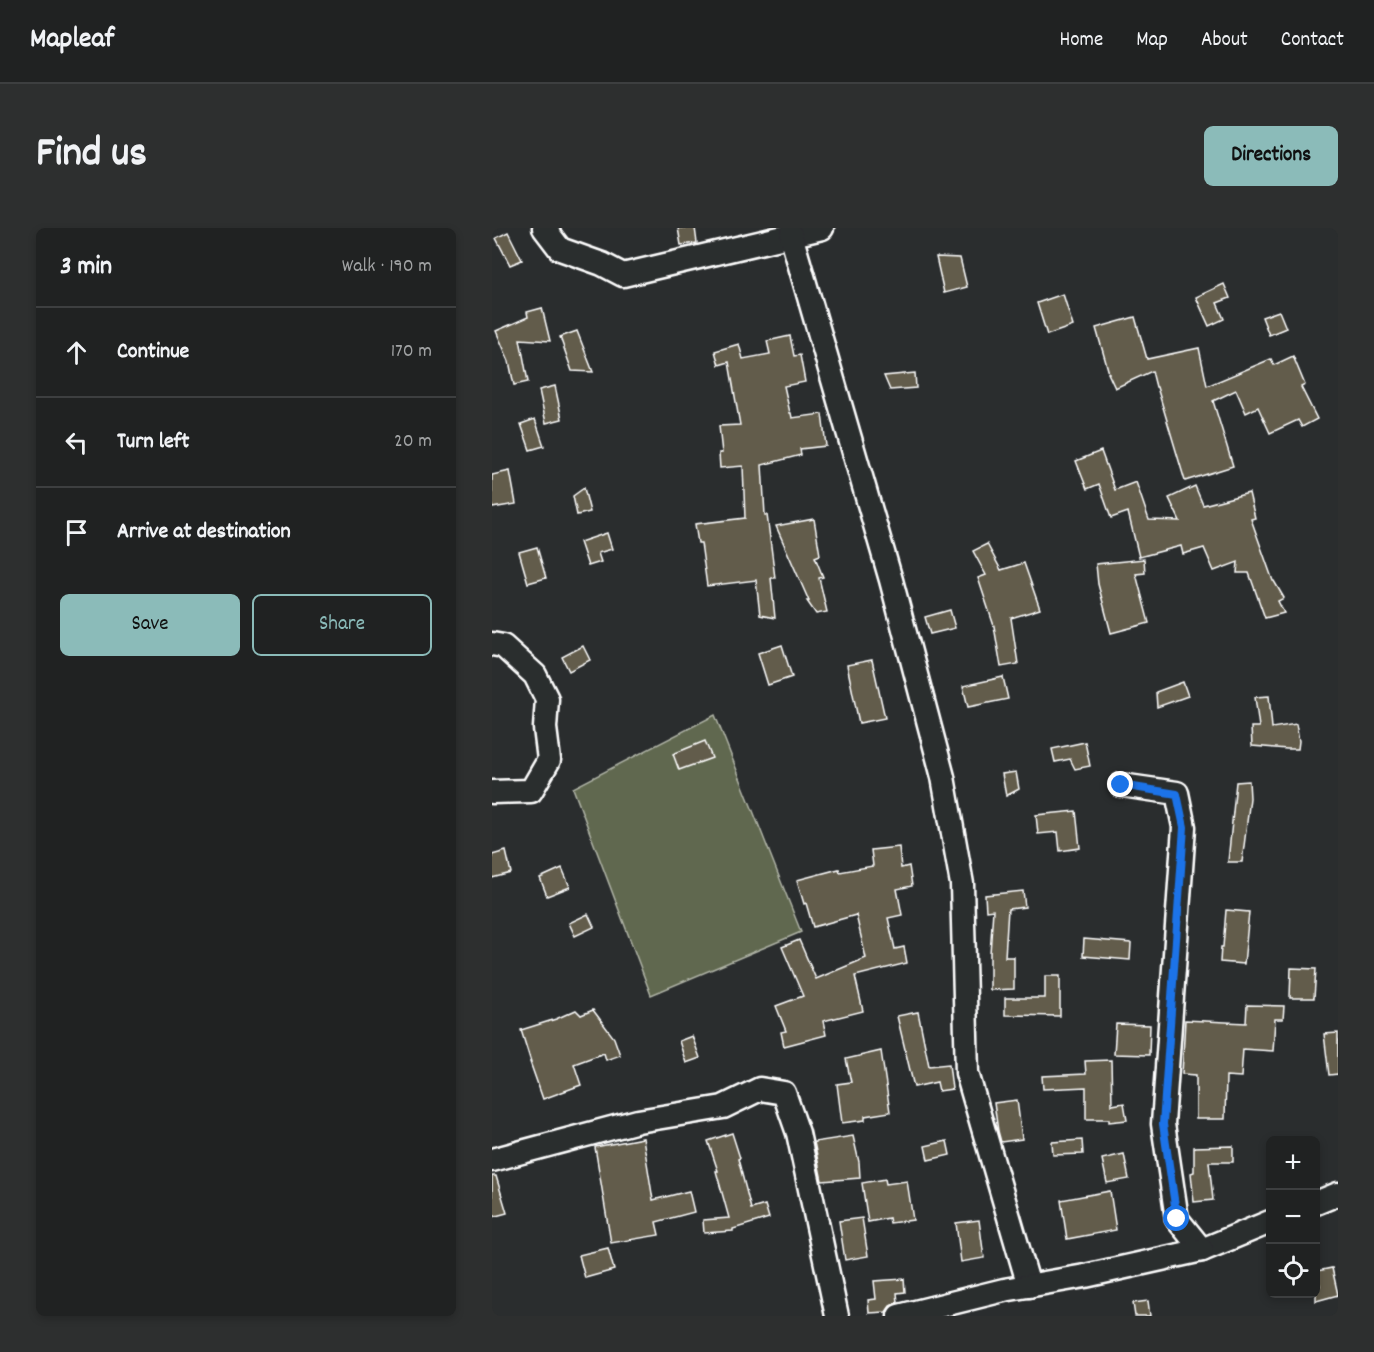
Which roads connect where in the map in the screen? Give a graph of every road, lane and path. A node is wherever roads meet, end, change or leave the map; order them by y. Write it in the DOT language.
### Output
graph roads {
  1 [pos="544,228"];
  2 [pos="822,228"];
  3 [pos="791,235"];
  4 [pos="492,645"];
  5 [pos="1121,785"];
  6 [pos="492,792"];
  7 [pos="492,1160"];
  8 [pos="1338,1194"];
  9 [pos="1320,1201"];
  10 [pos="1266,1224"];
  11 [pos="1202,1250"];
  12 [pos="1029,1286"];
  13 [pos="837,1316"];
  14 [pos="899,1316"];
  1 -- 3 [label="street"];
  2 -- 3 [label="street"];
  3 -- 12 [label="street"];
  4 -- 6 [label="street"];
  5 -- 11 [label="street"];
  7 -- 13 [label="street"];
  8 -- 9 [label="street"];
  10 -- 11 [label="street"];
  11 -- 12 [label="street"];
  12 -- 14 [label="street"];
}
